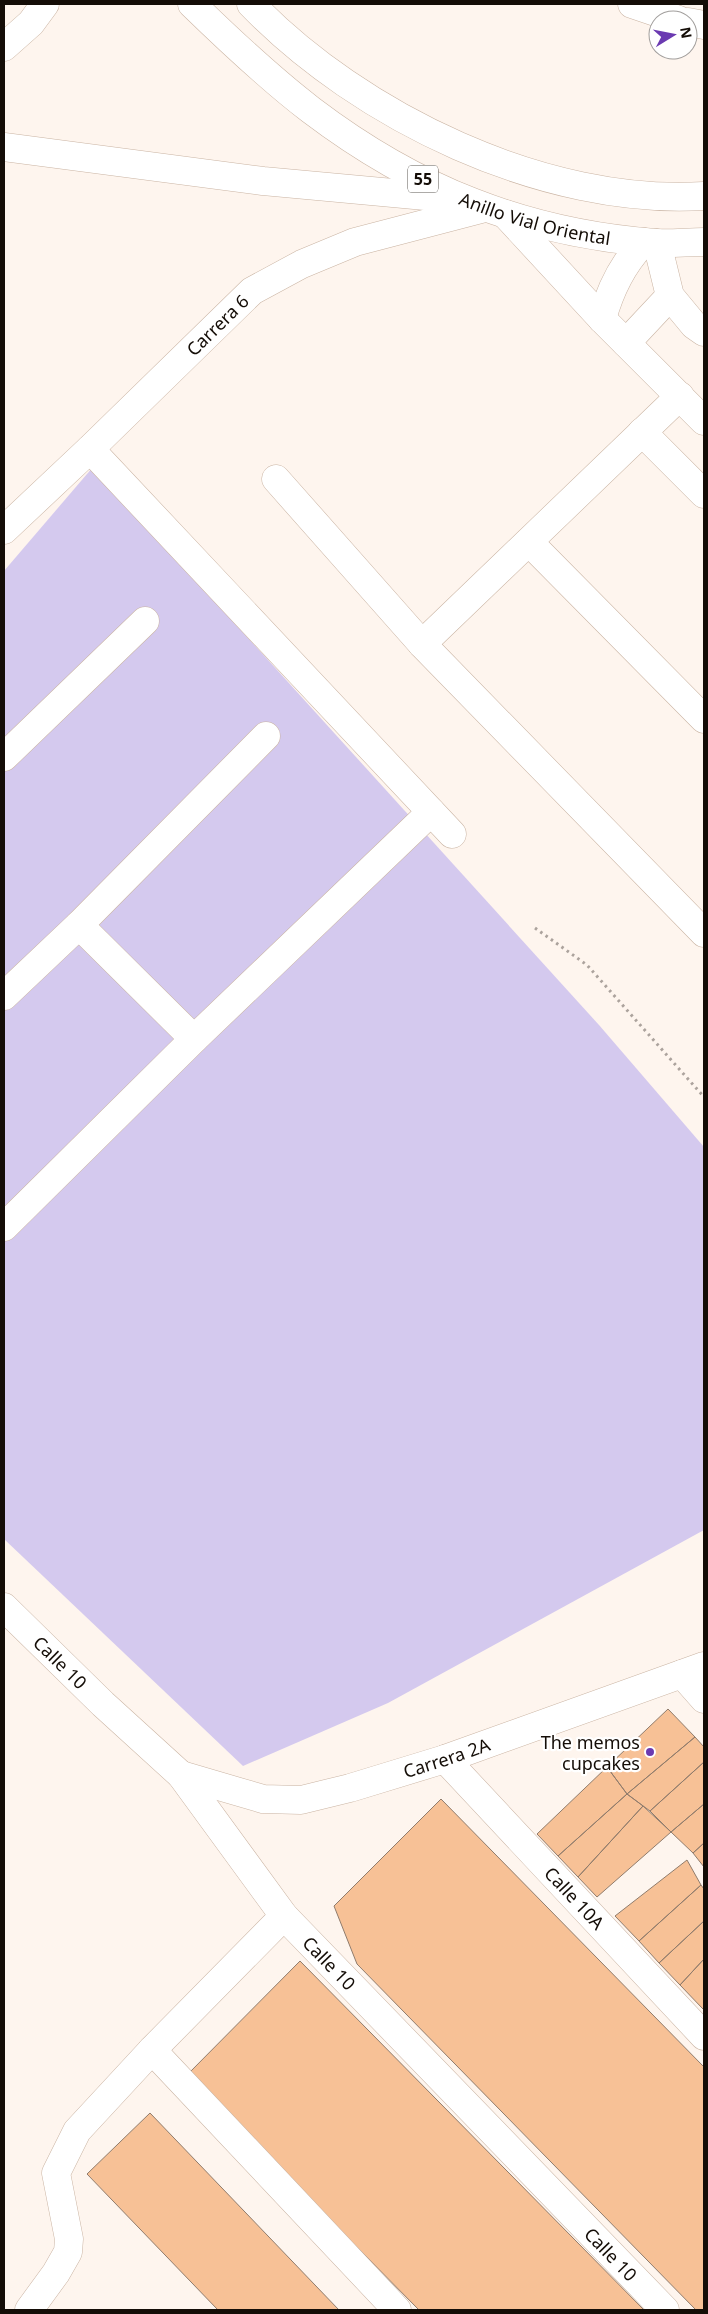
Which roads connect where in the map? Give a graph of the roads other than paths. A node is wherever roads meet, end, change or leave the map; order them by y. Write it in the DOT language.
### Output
graph roads {
  1 [pos="45,4"];
  2 [pos="192,4"];
  3 [pos="251,4"];
  4 [pos="632,4"];
  5 [pos="650,10"];
  6 [pos="4,47"];
  7 [pos="4,147"];
  8 [pos="704,196"];
  9 [pos="484,207"];
  10 [pos="650,242"];
  11 [pos="704,242"];
  12 [pos="670,296"];
  13 [pos="602,319"];
  14 [pos="704,332"];
  15 [pos="626,343"];
  16 [pos="680,396"];
  17 [pos="704,421"];
  18 [pos="642,432"];
  19 [pos="90,449"];
  20 [pos="276,478"];
  21 [pos="704,494"];
  22 [pos="4,530"];
  23 [pos="529,542"];
  24 [pos="146,621"];
  25 [pos="422,644"];
  26 [pos="704,719"];
  27 [pos="266,736"];
  28 [pos="4,757"];
  29 [pos="431,812"];
  30 [pos="452,834"];
  31 [pos="79,925"];
  32 [pos="704,933"];
  33 [pos="4,996"];
  34 [pos="194,1040"];
  35 [pos="4,1227"];
  36 [pos="4,1607"];
  37 [pos="693,1670"];
  38 [pos="704,1699"];
  39 [pos="446,1759"];
  40 [pos="182,1775"];
  41 [pos="284,1916"];
  42 [pos="704,2036"];
  43 [pos="152,2050"];
  44 [pos="30,2310"];
  45 [pos="397,2310"];
  46 [pos="665,2310"];
  1 -- 6 [label="main road"];
  2 -- 9 [label="main road, Anillo Vial Oriental / 55"];
  3 -- 8 [label="main road"];
  4 -- 5 [label="main road"];
  7 -- 9 [label="main road"];
  9 -- 10 [label="main road, Anillo Vial Oriental / 55"];
  9 -- 13 [label="main road"];
  9 -- 19 [label="main road, Carrera 6"];
  10 -- 11 [label="main road, Anillo Vial Oriental / 55"];
  10 -- 12 [label="main road"];
  10 -- 13 [label="main road"];
  12 -- 14 [label="main road"];
  12 -- 15 [label="main road"];
  13 -- 15 [label="main road"];
  15 -- 16 [label="main road"];
  16 -- 17 [label="main road"];
  16 -- 18 [label="main road"];
  18 -- 21 [label="main road"];
  18 -- 23 [label="main road"];
  19 -- 22 [label="main road, Carrera 6"];
  19 -- 29 [label="main road"];
  20 -- 25 [label="main road"];
  23 -- 25 [label="main road"];
  23 -- 26 [label="main road"];
  24 -- 28 [label="main road"];
  25 -- 32 [label="main road"];
  27 -- 31 [label="main road"];
  29 -- 30 [label="main road"];
  29 -- 34 [label="main road"];
  31 -- 33 [label="main road"];
  31 -- 34 [label="main road"];
  34 -- 35 [label="main road"];
  36 -- 40 [label="main road, Calle 10"];
  37 -- 38 [label="main road"];
  37 -- 39 [label="main road, Carrera 2A"];
  39 -- 40 [label="main road, Carrera 2A"];
  39 -- 42 [label="main road, Calle 10A"];
  40 -- 41 [label="main road, Calle 10"];
  41 -- 43 [label="main road"];
  41 -- 46 [label="main road, Calle 10"];
  43 -- 44 [label="main road"];
  43 -- 45 [label="main road"];
}
